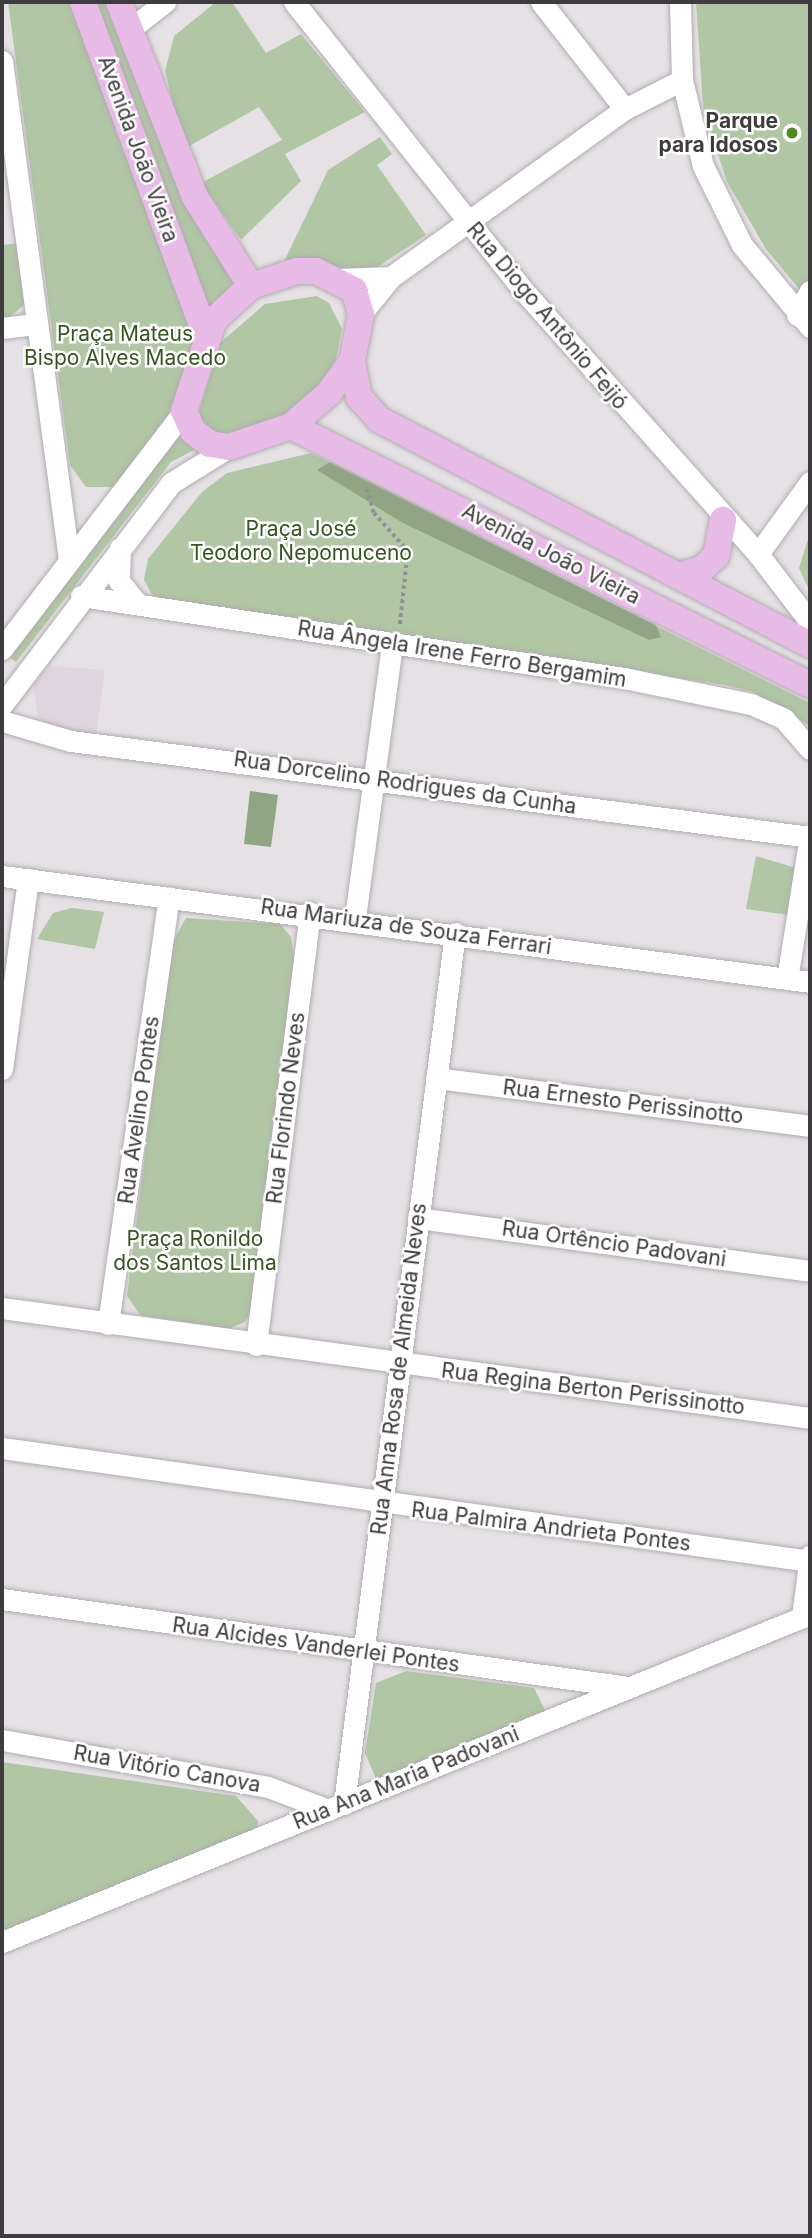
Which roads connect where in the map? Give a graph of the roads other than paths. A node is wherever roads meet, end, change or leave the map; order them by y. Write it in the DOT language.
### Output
graph roads {
  1 [pos="83,2"];
  2 [pos="119,2"];
  3 [pos="165,2"];
  4 [pos="294,2"];
  5 [pos="541,2"];
  6 [pos="680,2"];
  7 [pos="129,30"];
  8 [pos="2,61"];
  9 [pos="682,80"];
  10 [pos="625,108"];
  11 [pos="470,225"];
  12 [pos="391,277"];
  13 [pos="337,279"];
  14 [pos="251,286"];
  15 [pos="810,291"];
  16 [pos="361,314"];
  17 [pos="803,321"];
  18 [pos="37,324"];
  19 [pos="2,328"];
  20 [pos="206,337"];
  21 [pos="352,361"];
  22 [pos="184,411"];
  23 [pos="291,426"];
  24 [pos="229,447"];
  25 [pos="810,482"];
  26 [pos="723,520"];
  27 [pos="120,548"];
  28 [pos="758,554"];
  29 [pos="69,560"];
  30 [pos="679,576"];
  31 [pos="81,596"];
  32 [pos="137,603"];
  33 [pos="808,614"];
  34 [pos="395,645"];
  35 [pos="810,645"];
  36 [pos="2,649"];
  37 [pos="810,685"];
  38 [pos="2,705"];
  39 [pos="2,721"];
  40 [pos="810,749"];
  41 [pos="373,779"];
  42 [pos="810,836"];
  43 [pos="2,876"];
  44 [pos="29,879"];
  45 [pos="169,897"];
  46 [pos="310,912"];
  47 [pos="355,918"];
  48 [pos="455,933"];
  49 [pos="787,979"];
  50 [pos="810,982"];
  51 [pos="5,1019"];
  52 [pos="2,1069"];
  53 [pos="436,1078"];
  54 [pos="810,1126"];
  55 [pos="418,1218"];
  56 [pos="810,1271"];
  57 [pos="2,1308"];
  58 [pos="108,1324"];
  59 [pos="257,1345"];
  60 [pos="400,1364"];
  61 [pos="810,1418"];
  62 [pos="2,1448"];
  63 [pos="382,1505"];
  64 [pos="810,1558"];
  65 [pos="2,1599"];
  66 [pos="806,1616"];
  67 [pos="363,1653"];
  68 [pos="630,1687"];
  69 [pos="2,1740"];
  70 [pos="336,1807"];
  71 [pos="2,1942"];
  1 -- 20 [label="main road, Avenida João Vieira"];
  2 -- 7 [label="main road, Avenida João Vieira"];
  3 -- 7 [label="street"];
  4 -- 11 [label="street, Rua Diogo Antônio Feijó"];
  5 -- 10 [label="street"];
  6 -- 9 [label="street"];
  7 -- 14 [label="main road, Avenida João Vieira"];
  8 -- 18 [label="street"];
  9 -- 10 [label="street"];
  9 -- 17 [label="street"];
  10 -- 11 [label="street"];
  11 -- 12 [label="street"];
  11 -- 26 [label="street, Rua Diogo Antônio Feijó"];
  12 -- 13 [label="street"];
  12 -- 16 [label="street"];
  13 -- 14 [label="main road"];
  13 -- 16 [label="main road"];
  14 -- 20 [label="main road"];
  15 -- 17 [label="street"];
  16 -- 21 [label="main road, Avenida João Vieira"];
  18 -- 19 [label="street"];
  18 -- 29 [label="street"];
  20 -- 22 [label="main road"];
  21 -- 23 [label="main road, Avenida João Vieira"];
  21 -- 30 [label="main road, Avenida João Vieira"];
  22 -- 24 [label="main road"];
  22 -- 29 [label="street"];
  23 -- 24 [label="main road, Avenida João Vieira"];
  23 -- 37 [label="main road, Avenida João Vieira"];
  24 -- 27 [label="street"];
  25 -- 28 [label="street"];
  26 -- 28 [label="street, Rua Diogo Antônio Feijó"];
  26 -- 30 [label="main road"];
  27 -- 31 [label="street"];
  27 -- 32 [label="street"];
  28 -- 33 [label="street, Rua Diogo Antônio Feijó"];
  29 -- 36 [label="street"];
  30 -- 35 [label="main road, Avenida João Vieira"];
  31 -- 32 [label="street, Rua Ângela Irene Ferro Bergamim"];
  31 -- 38 [label="street"];
  32 -- 34 [label="street, Rua Ângela Irene Ferro Bergamim"];
  34 -- 40 [label="street, Rua Ângela Irene Ferro Bergamim"];
  34 -- 41 [label="street"];
  39 -- 41 [label="street, Rua Dorcelino Rodrigues da Cunha"];
  41 -- 42 [label="street, Rua Dorcelino Rodrigues da Cunha"];
  41 -- 47 [label="street"];
  42 -- 49 [label="street"];
  43 -- 44 [label="street, Rua Mariuza de Souza Ferrari"];
  44 -- 45 [label="street, Rua Mariuza de Souza Ferrari"];
  44 -- 51 [label="street"];
  45 -- 46 [label="street, Rua Mariuza de Souza Ferrari"];
  45 -- 58 [label="street, Rua Avelino Pontes"];
  46 -- 47 [label="street, Rua Mariuza de Souza Ferrari"];
  46 -- 59 [label="street, Rua Florindo Neves"];
  47 -- 48 [label="street, Rua Mariuza de Souza Ferrari"];
  48 -- 49 [label="street, Rua Mariuza de Souza Ferrari"];
  48 -- 53 [label="street, Rua Anna Rosa de Almeida Neves"];
  49 -- 50 [label="street, Rua Mariuza de Souza Ferrari"];
  51 -- 52 [label="street"];
  53 -- 54 [label="street, Rua Ernesto Perissinotto"];
  53 -- 55 [label="street, Rua Anna Rosa de Almeida Neves"];
  55 -- 56 [label="street, Rua Ortêncio Padovani"];
  55 -- 60 [label="street, Rua Anna Rosa de Almeida Neves"];
  57 -- 58 [label="street, Rua Regina Berton Perissinotto"];
  58 -- 59 [label="street, Rua Regina Berton Perissinotto"];
  59 -- 60 [label="street, Rua Regina Berton Perissinotto"];
  60 -- 61 [label="street, Rua Regina Berton Perissinotto"];
  60 -- 63 [label="street, Rua Anna Rosa de Almeida Neves"];
  62 -- 63 [label="street, Rua Palmira Andrieta Pontes"];
  63 -- 64 [label="street, Rua Palmira Andrieta Pontes"];
  63 -- 67 [label="street, Rua Anna Rosa de Almeida Neves"];
  64 -- 66 [label="street"];
  65 -- 67 [label="street, Rua Alcides Vanderlei Pontes"];
  66 -- 68 [label="street, Rua Ana Maria Padovani"];
  67 -- 68 [label="street, Rua Alcides Vanderlei Pontes"];
  67 -- 70 [label="street, Rua Anna Rosa de Almeida Neves"];
  68 -- 70 [label="street, Rua Ana Maria Padovani"];
  69 -- 70 [label="street, Rua Vitório Canova"];
  70 -- 71 [label="street, Rua Ana Maria Padovani"];
}
